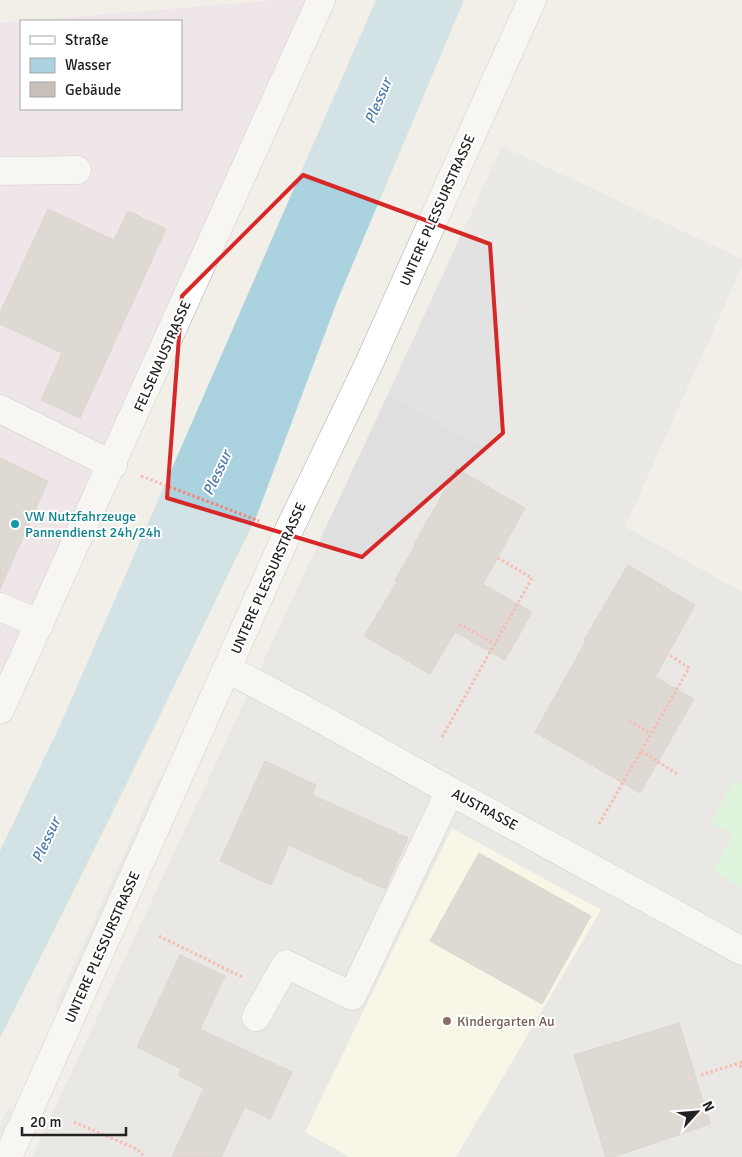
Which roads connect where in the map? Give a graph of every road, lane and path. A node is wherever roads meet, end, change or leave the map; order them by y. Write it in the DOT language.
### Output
graph roads {
  1 [pos="321,0"];
  2 [pos="532,0"];
  3 [pos="77,170"];
  4 [pos="0,171"];
  5 [pos="0,409"];
  6 [pos="112,465"];
  7 [pos="153,480"];
  8 [pos="263,523"];
  9 [pos="498,558"];
  10 [pos="0,607"];
  11 [pos="40,624"];
  12 [pos="459,624"];
  13 [pos="495,644"];
  14 [pos="668,654"];
  15 [pos="227,669"];
  16 [pos="0,710"];
  17 [pos="629,721"];
  18 [pos="651,733"];
  19 [pos="442,737"];
  20 [pos="641,751"];
  21 [pos="679,775"];
  22 [pos="450,791"];
  23 [pos="599,824"];
  24 [pos="159,936"];
  25 [pos="742,951"];
  26 [pos="271,991"];
  27 [pos="256,1017"];
  28 [pos="742,1062"];
  29 [pos="736,1064"];
  30 [pos="742,1067"];
  31 [pos="701,1075"];
  32 [pos="74,1122"];
  33 [pos="8,1157"];
  34 [pos="145,1157"];
  1 -- 6 [label="street, FELSENAUSTRASSE"];
  2 -- 15 [label="street, UNTERE PLESSURSTRASSE"];
  3 -- 4 [label="street"];
  5 -- 6 [label="street"];
  6 -- 11 [label="street, FELSENAUSTRASSE"];
  7 -- 8 [label="path"];
  9 -- 13 [label="path"];
  10 -- 11 [label="street"];
  11 -- 16 [label="street, FELSENAUSTRASSE"];
  12 -- 13 [label="path"];
  13 -- 19 [label="path"];
  14 -- 18 [label="path"];
  15 -- 22 [label="street, AUSTRASSE"];
  15 -- 33 [label="street, UNTERE PLESSURSTRASSE"];
  17 -- 18 [label="path"];
  18 -- 20 [label="path"];
  20 -- 21 [label="path"];
  20 -- 23 [label="path"];
  22 -- 25 [label="street, AUSTRASSE"];
  22 -- 26 [label="street"];
  24 -- 26 [label="path"];
  26 -- 27 [label="street"];
  28 -- 29 [label="path"];
  29 -- 30 [label="path"];
  29 -- 31 [label="path"];
  32 -- 34 [label="path"];
}
